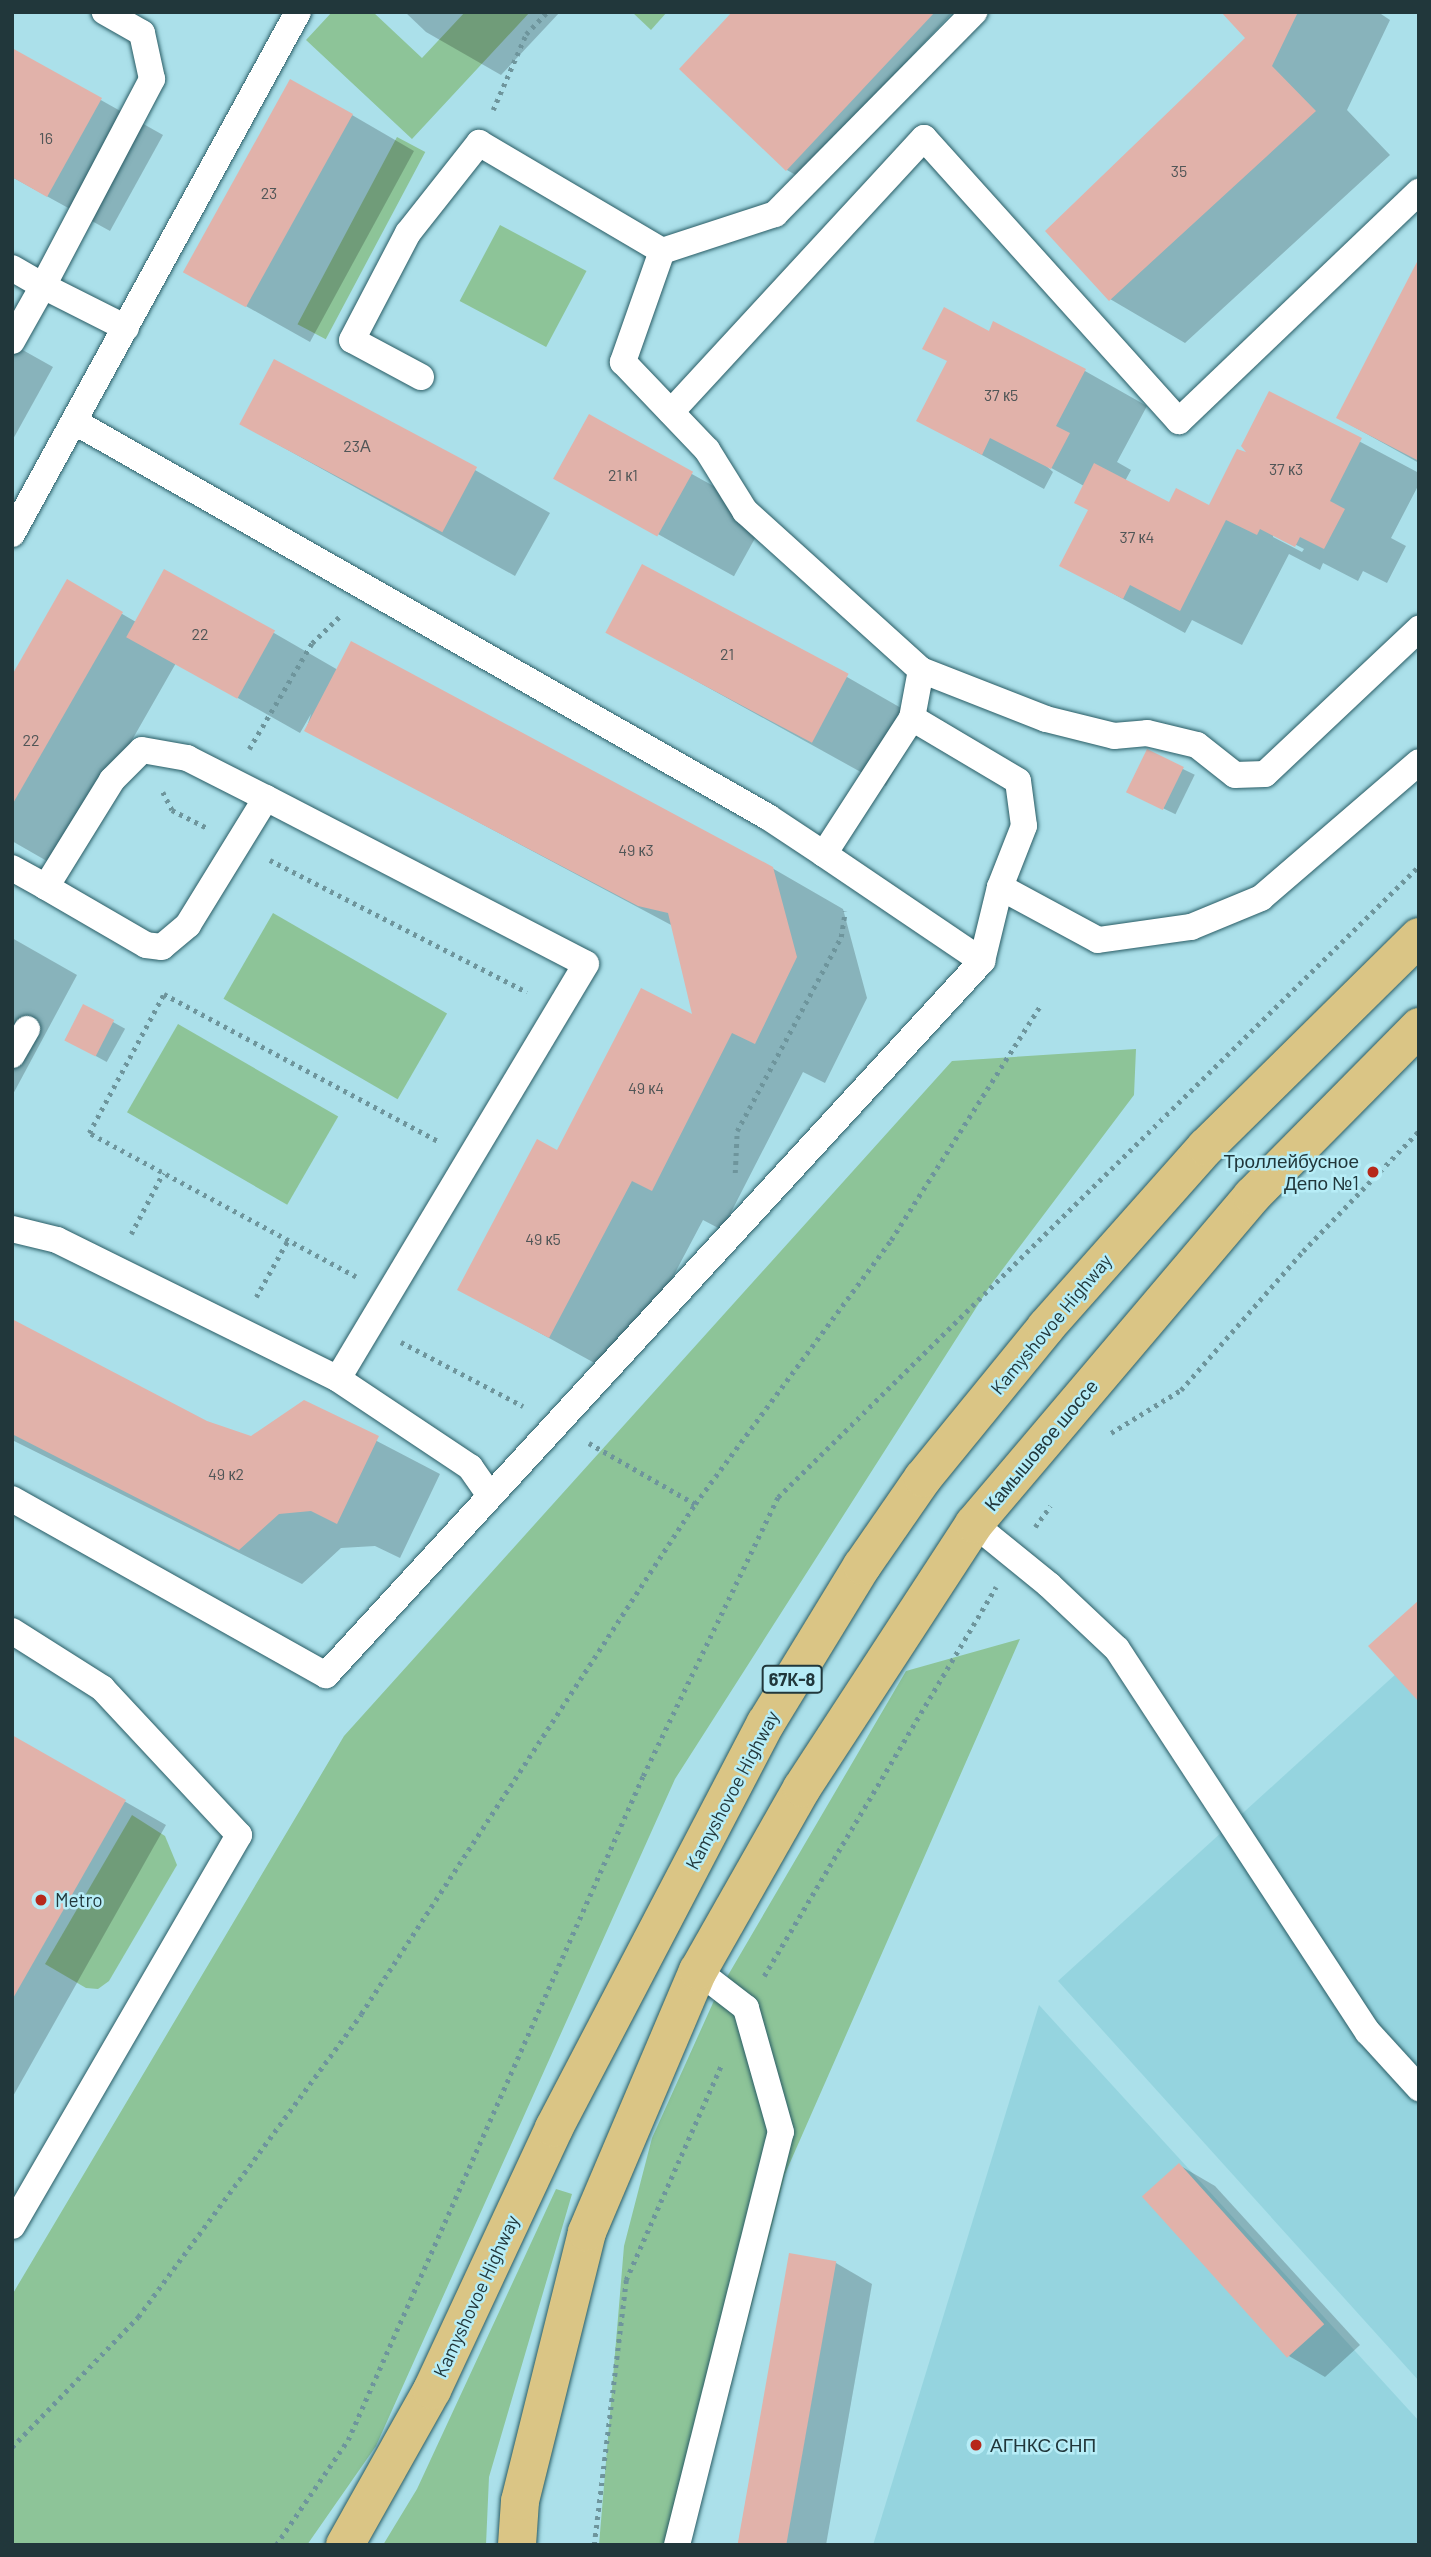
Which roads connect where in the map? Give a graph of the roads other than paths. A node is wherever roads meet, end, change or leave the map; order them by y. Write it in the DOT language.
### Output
graph roads {
  1 [pos="105,12"];
  2 [pos="298,12"];
  3 [pos="974,12"];
  4 [pos="1419,192"];
  5 [pos="662,251"];
  6 [pos="12,268"];
  7 [pos="43,286"];
  8 [pos="126,328"];
  9 [pos="12,341"];
  10 [pos="421,377"];
  11 [pos="671,412"];
  12 [pos="75,422"];
  13 [pos="12,534"];
  14 [pos="1419,629"];
  15 [pos="921,670"];
  16 [pos="912,718"];
  17 [pos="1419,762"];
  18 [pos="266,798"];
  19 [pos="824,854"];
  20 [pos="12,868"];
  21 [pos="46,887"];
  22 [pos="1000,887"];
  23 [pos="1419,937"];
  24 [pos="982,961"];
  25 [pos="1419,1027"];
  26 [pos="27,1029"];
  27 [pos="12,1055"];
  28 [pos="12,1229"];
  29 [pos="338,1379"];
  30 [pos="490,1496"];
  31 [pos="12,1499"];
  32 [pos="974,1524"];
  33 [pos="12,1631"];
  34 [pos="698,1971"];
  35 [pos="1419,2088"];
  36 [pos="12,2227"];
  37 [pos="345,2545"];
  38 [pos="517,2545"];
  39 [pos="677,2545"];
  1 -- 7 [label="lane"];
  2 -- 8 [label="lane"];
  3 -- 5 [label="lane"];
  4 -- 11 [label="lane"];
  5 -- 10 [label="lane"];
  5 -- 11 [label="lane"];
  6 -- 7 [label="lane"];
  7 -- 8 [label="lane"];
  7 -- 9 [label="lane"];
  8 -- 12 [label="lane"];
  11 -- 15 [label="lane"];
  12 -- 13 [label="lane"];
  12 -- 19 [label="lane"];
  14 -- 15 [label="lane"];
  15 -- 16 [label="lane"];
  16 -- 19 [label="lane"];
  16 -- 22 [label="lane"];
  17 -- 22 [label="lane"];
  18 -- 21 [label="lane"];
  18 -- 21 [label="lane"];
  18 -- 29 [label="lane"];
  19 -- 24 [label="lane"];
  20 -- 21 [label="lane"];
  22 -- 24 [label="lane"];
  23 -- 37 [label="main road, Kamyshovoe Highway / 67К-8"];
  24 -- 30 [label="lane"];
  25 -- 32 [label="main road, Камышовое шоссе"];
  26 -- 27 [label="lane"];
  28 -- 29 [label="lane"];
  29 -- 30 [label="lane"];
  30 -- 31 [label="lane"];
  32 -- 34 [label="main road, Камышовое шоссе"];
  32 -- 35 [label="lane"];
  33 -- 36 [label="lane"];
  34 -- 38 [label="main road"];
  34 -- 39 [label="lane"];
}
